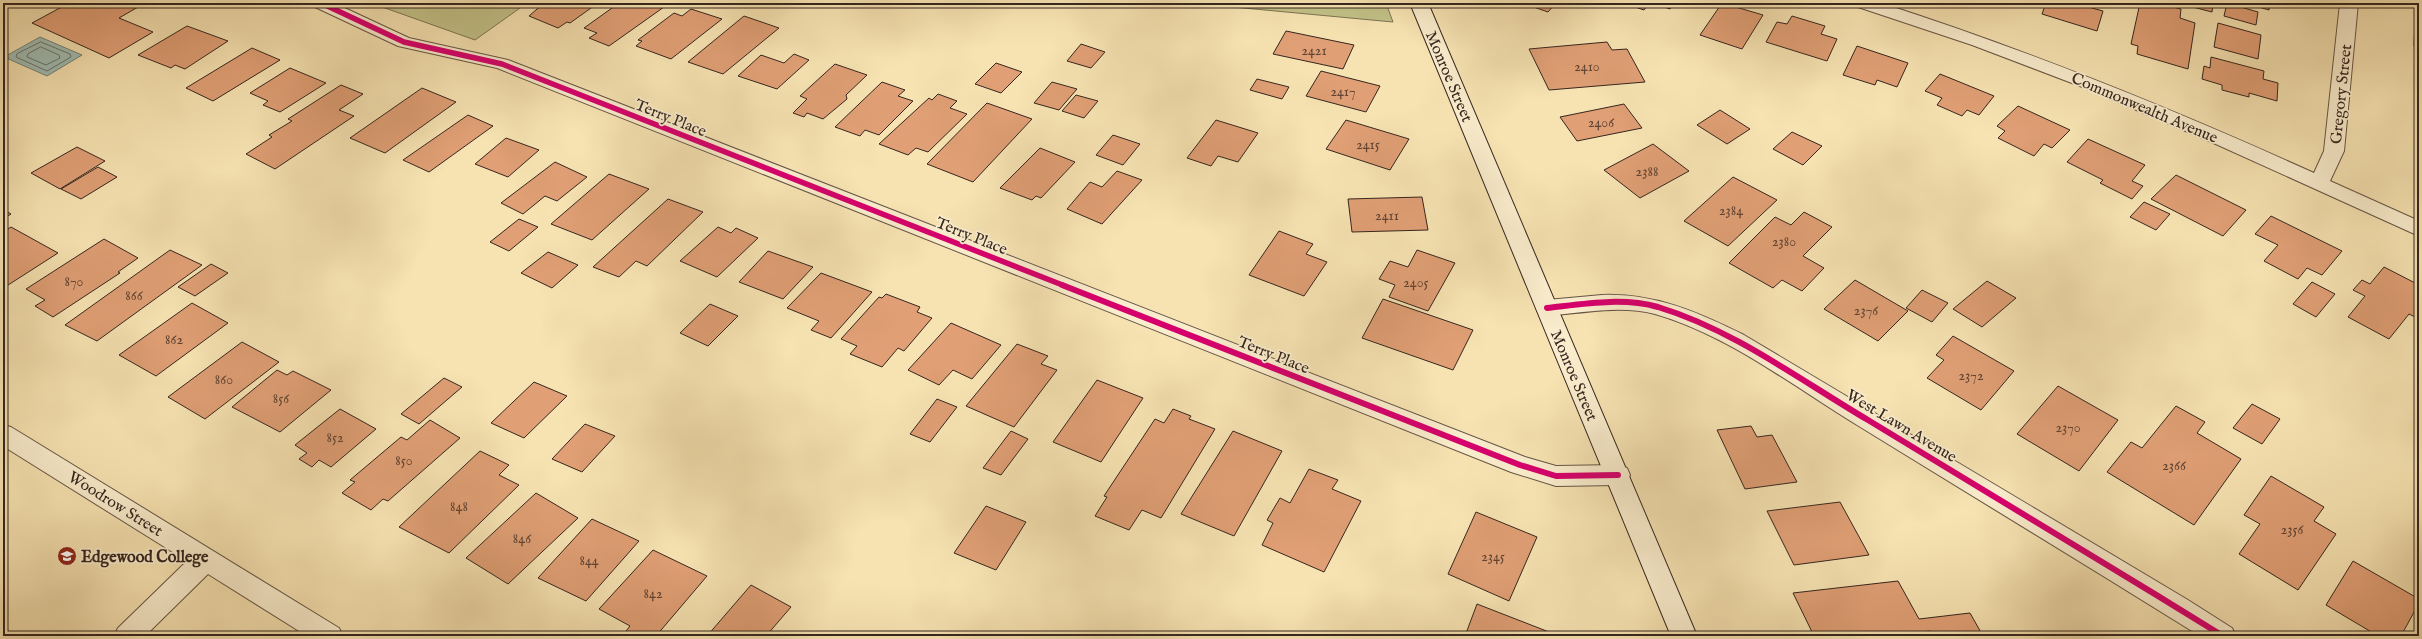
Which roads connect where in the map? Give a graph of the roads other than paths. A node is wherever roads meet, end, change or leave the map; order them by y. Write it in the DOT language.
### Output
graph roads {
  1 [pos="321,3"];
  2 [pos="1419,3"];
  3 [pos="1864,3"];
  4 [pos="2349,3"];
  5 [pos="2320,183"];
  6 [pos="2419,229"];
  7 [pos="1547,308"];
  8 [pos="3,434"];
  9 [pos="1618,475"];
  10 [pos="206,559"];
  11 [pos="127,636"];
  12 [pos="330,636"];
  13 [pos="1684,636"];
  14 [pos="2222,636"];
  1 -- 9 [label="street, Terry Place"];
  2 -- 7 [label="street, Monroe Street"];
  3 -- 5 [label="street, Commonwealth Avenue"];
  4 -- 5 [label="street, Gregory Street"];
  5 -- 6 [label="street, Commonwealth Avenue"];
  7 -- 9 [label="street, Monroe Street"];
  7 -- 14 [label="street, West Lawn Avenue"];
  8 -- 10 [label="street, Woodrow Street"];
  9 -- 13 [label="street, Monroe Street"];
  10 -- 11 [label="street"];
  10 -- 12 [label="street, Woodrow Street"];
}
